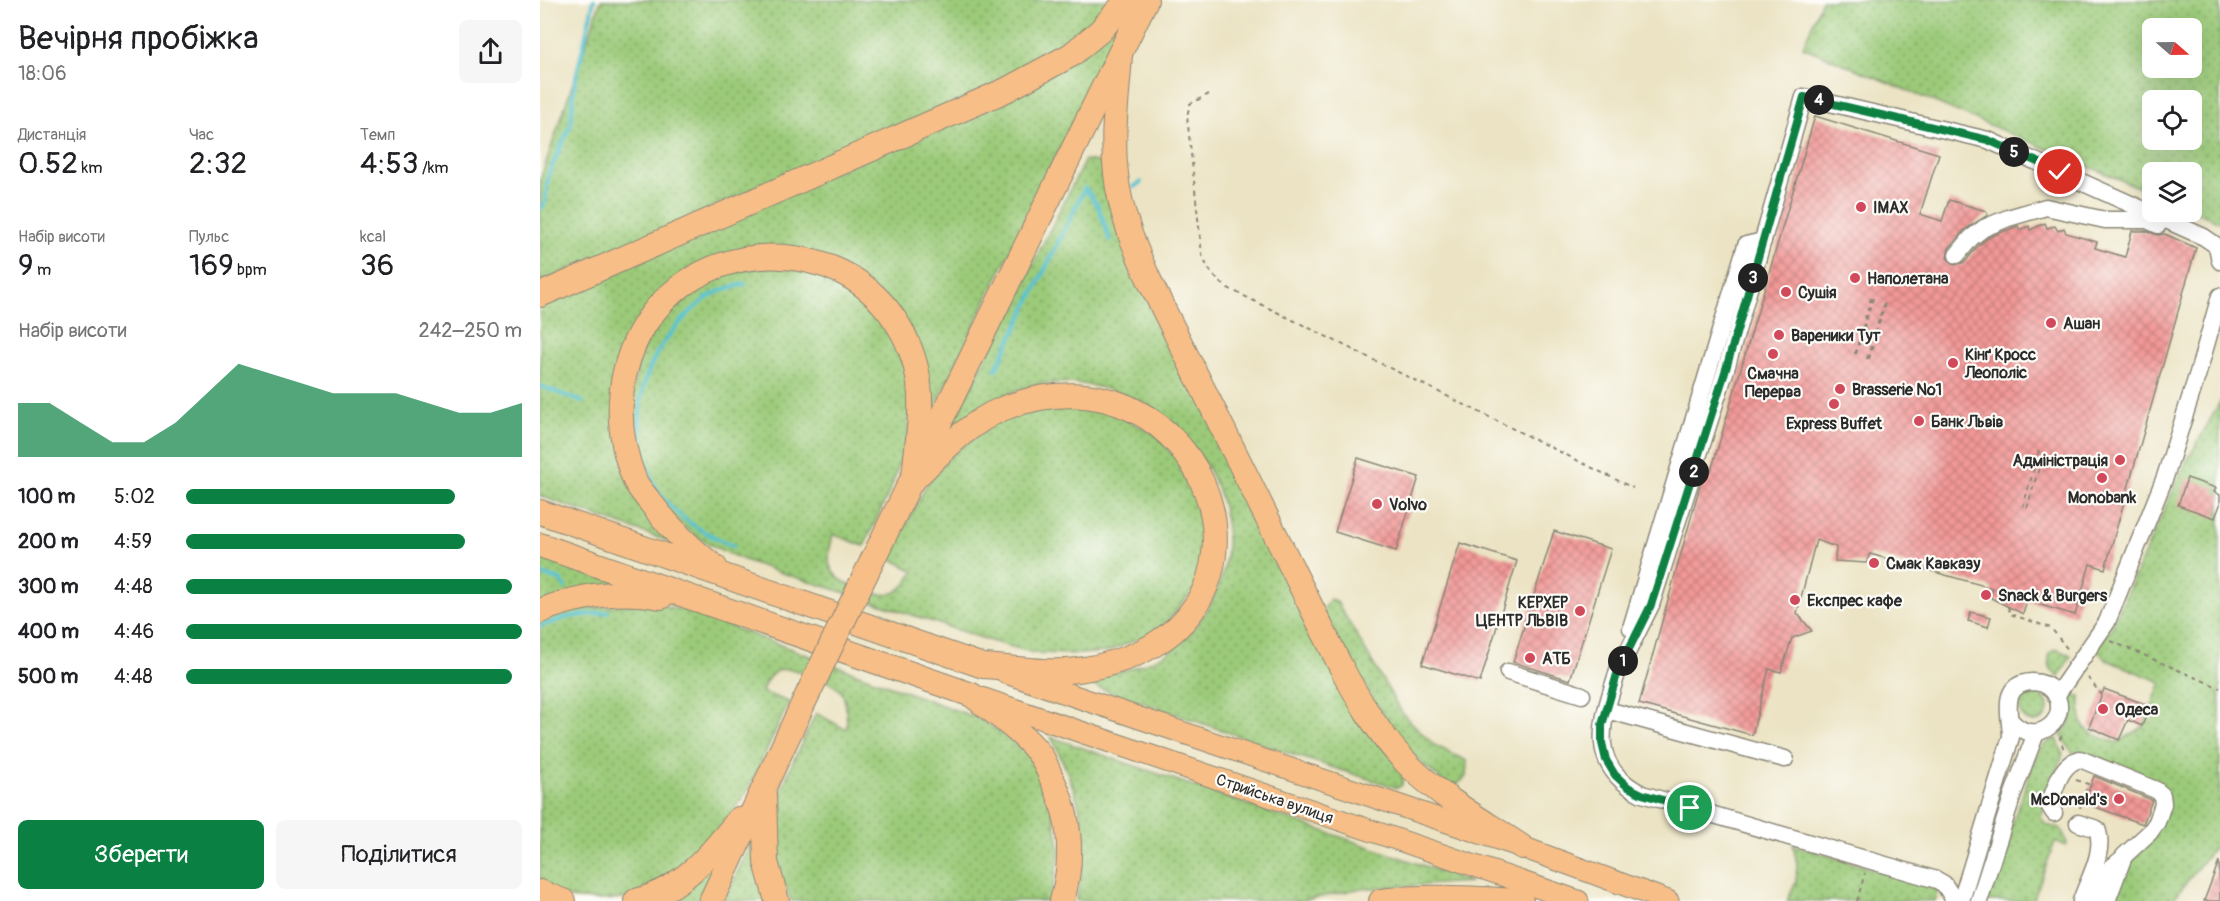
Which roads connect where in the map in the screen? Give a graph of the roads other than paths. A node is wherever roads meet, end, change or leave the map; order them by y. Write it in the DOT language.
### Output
graph roads {
  1 [pos="1127,0"];
  2 [pos="1146,0"];
  3 [pos="1120,54"];
  4 [pos="1957,255"];
  5 [pos="2220,261"];
  6 [pos="540,295"];
  7 [pos="2220,296"];
  8 [pos="914,479"];
  9 [pos="540,512"];
  10 [pos="540,545"];
  11 [pos="730,579"];
  12 [pos="715,607"];
  13 [pos="540,611"];
  14 [pos="983,666"];
  15 [pos="1508,672"];
  16 [pos="972,695"];
  17 [pos="1582,695"];
  18 [pos="2056,696"];
  19 [pos="1607,710"];
  20 [pos="2012,721"];
  21 [pos="2037,733"];
  22 [pos="1785,759"];
  23 [pos="764,789"];
  24 [pos="2054,813"];
  25 [pos="2079,816"];
  26 [pos="1522,847"];
  27 [pos="2124,856"];
  28 [pos="540,892"];
  29 [pos="563,901"];
  30 [pos="636,901"];
  31 [pos="711,901"];
  32 [pos="777,901"];
  33 [pos="1062,901"];
  34 [pos="1381,901"];
  35 [pos="1521,901"];
  36 [pos="1578,901"];
  37 [pos="1668,901"];
  38 [pos="1955,901"];
  39 [pos="1961,901"];
  40 [pos="1979,901"];
  41 [pos="2081,901"];
  42 [pos="2095,901"];
  43 [pos="2108,901"];
  1 -- 6 [label="highway"];
  2 -- 3 [label="highway"];
  3 -- 8 [label="highway"];
  3 -- 26 [label="highway"];
  4 -- 5 [label="lane"];
  5 -- 19 [label="lane"];
  7 -- 18 [label="lane"];
  8 -- 11 [label="highway"];
  8 -- 14 [label="highway"];
  8 -- 23 [label="highway, bridge"];
  9 -- 11 [label="highway"];
  10 -- 12 [label="highway"];
  11 -- 14 [label="highway"];
  12 -- 13 [label="highway"];
  12 -- 16 [label="highway"];
  14 -- 26 [label="main road"];
  15 -- 17 [label="lane"];
  16 -- 33 [label="highway"];
  16 -- 36 [label="main road, Стрийська вулиця"];
  18 -- 20 [label="lane"];
  18 -- 21 [label="lane"];
  19 -- 22 [label="lane"];
  19 -- 38 [label="lane"];
  20 -- 21 [label="lane"];
  20 -- 39 [label="lane"];
  21 -- 40 [label="lane"];
  23 -- 30 [label="highway"];
  23 -- 31 [label="highway"];
  23 -- 32 [label="highway"];
  24 -- 27 [label="lane"];
  25 -- 41 [label="lane"];
  26 -- 37 [label="main road"];
  27 -- 42 [label="lane"];
  27 -- 43 [label="lane"];
  28 -- 29 [label="highway"];
  34 -- 35 [label="highway"];
}
